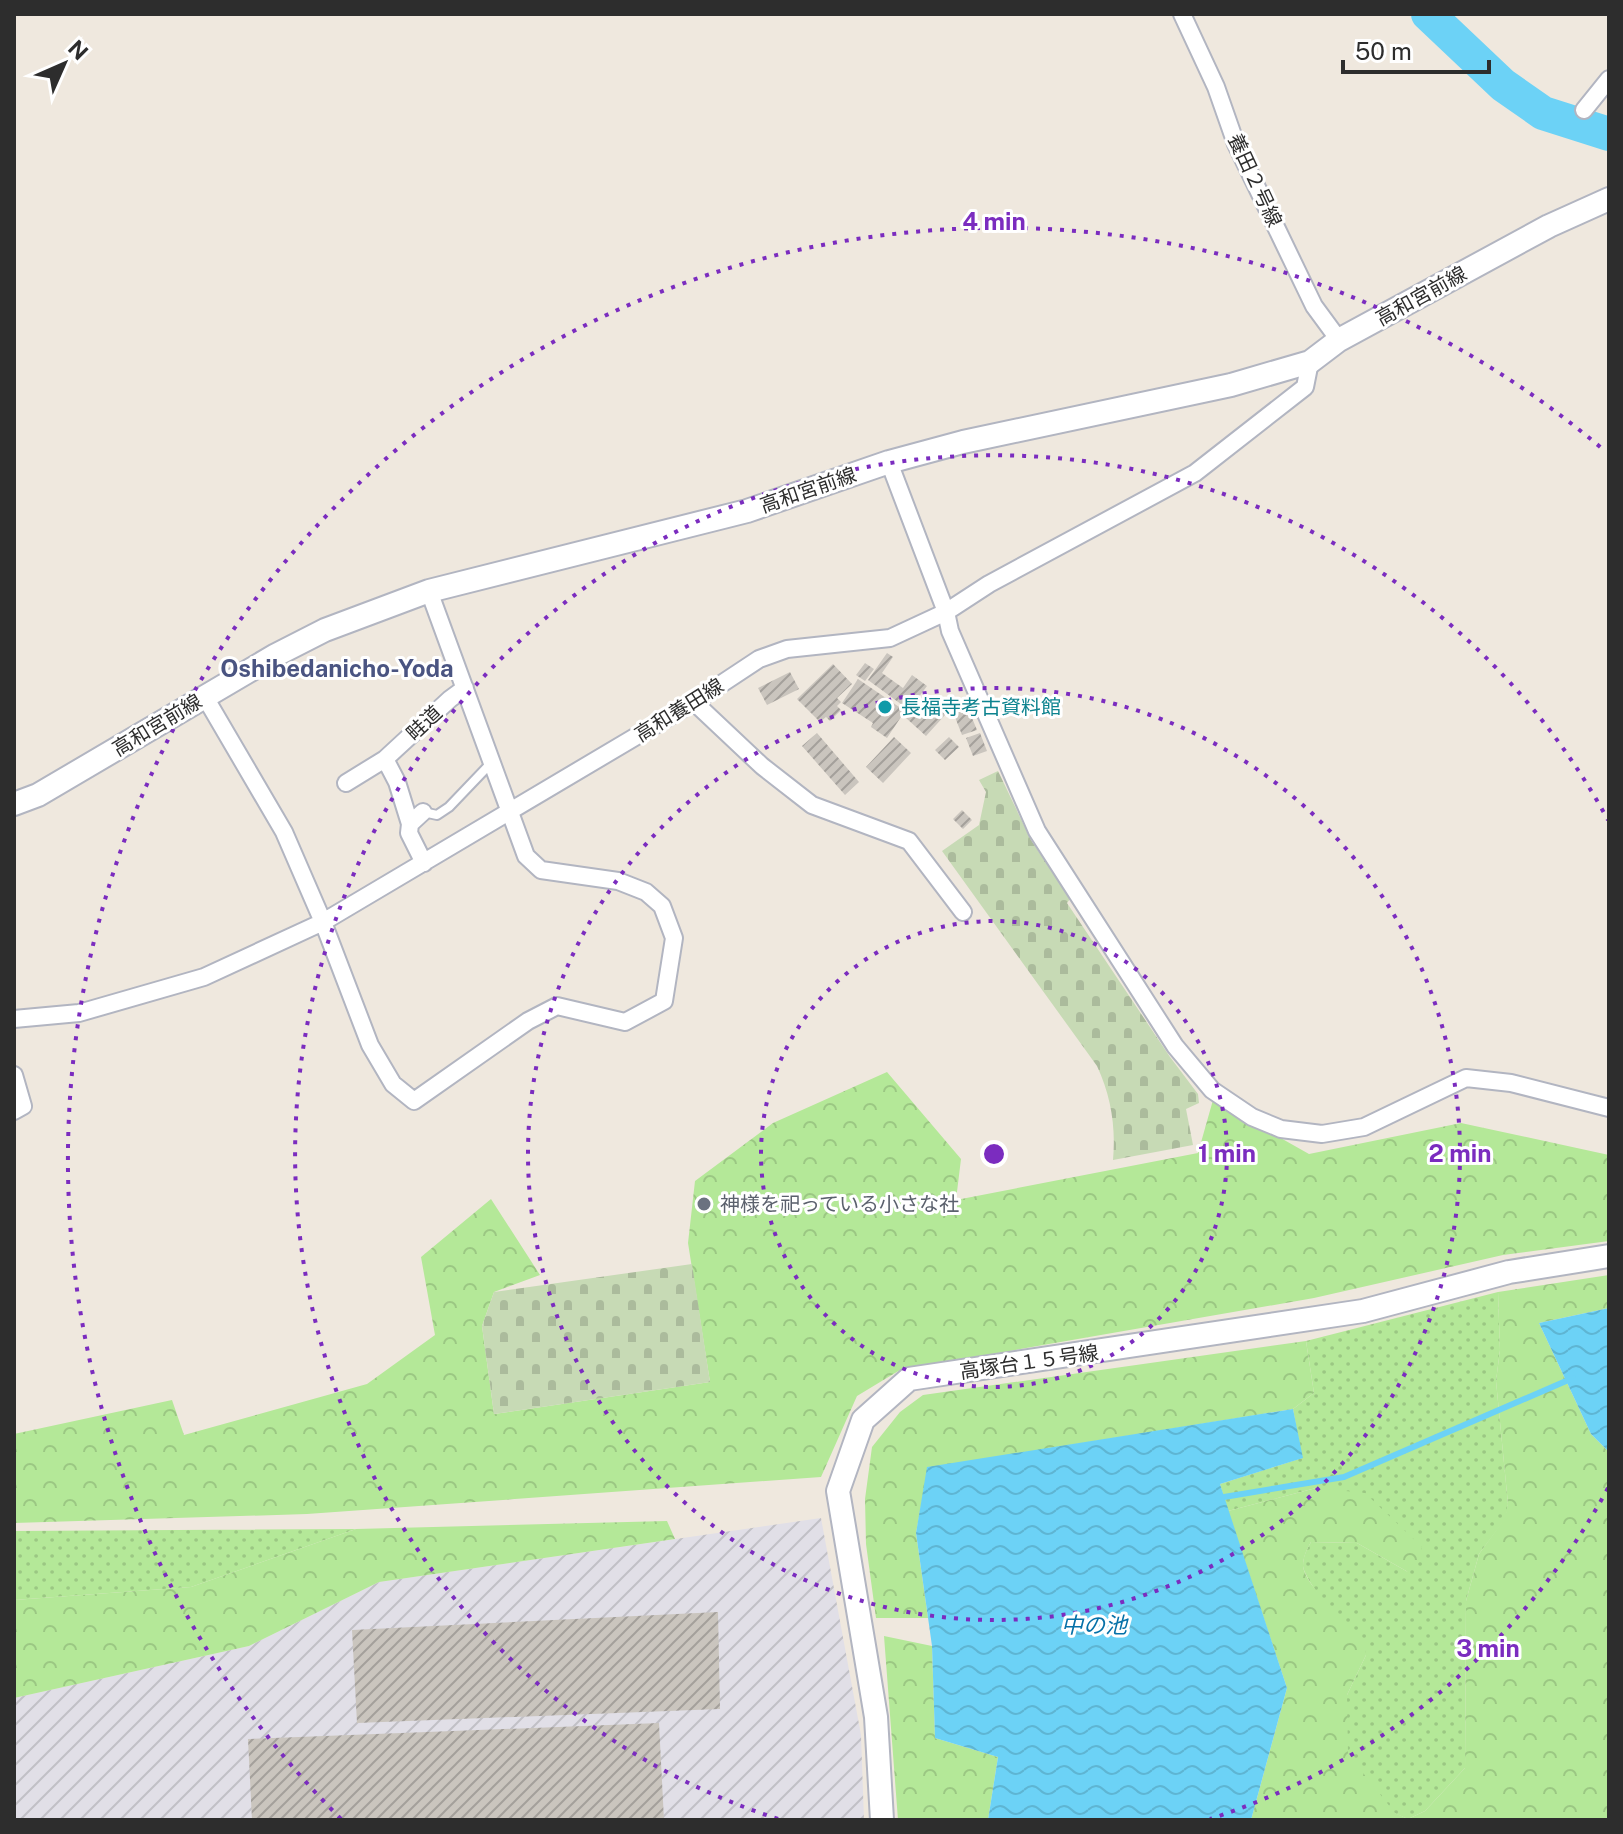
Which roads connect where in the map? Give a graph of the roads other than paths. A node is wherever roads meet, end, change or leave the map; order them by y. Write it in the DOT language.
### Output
graph roads {
  1 [pos="1182,14"];
  2 [pos="1609,79"];
  3 [pos="1584,110"];
  4 [pos="1609,199"];
  5 [pos="1339,340"];
  6 [pos="1310,362"];
  7 [pos="889,462"];
  8 [pos="429,591"];
  9 [pos="946,612"];
  10 [pos="465,688"];
  11 [pos="205,697"];
  12 [pos="694,702"];
  13 [pos="385,759"];
  14 [pos="493,762"];
  15 [pos="346,783"];
  16 [pos="14,804"];
  17 [pos="512,810"];
  18 [pos="423,812"];
  19 [pos="410,824"];
  20 [pos="424,863"];
  21 [pos="963,912"];
  22 [pos="323,922"];
  23 [pos="14,1019"];
  24 [pos="14,1075"];
  25 [pos="1609,1108"];
  26 [pos="14,1111"];
  27 [pos="1609,1256"];
  28 [pos="882,1820"];
  1 -- 5 [label="street, 養田２号線"];
  2 -- 3 [label="street"];
  4 -- 5 [label="street, 高和宮前線"];
  5 -- 6 [label="street, 高和宮前線"];
  6 -- 7 [label="street, 高和宮前線"];
  6 -- 9 [label="street, 高和養田線"];
  7 -- 8 [label="street, 高和宮前線"];
  7 -- 9 [label="street"];
  8 -- 10 [label="street"];
  8 -- 11 [label="street, 高和宮前線"];
  9 -- 12 [label="street, 高和養田線"];
  9 -- 25 [label="street"];
  10 -- 13 [label="street, 畦道"];
  10 -- 14 [label="street"];
  11 -- 16 [label="street, 高和宮前線"];
  11 -- 22 [label="street"];
  12 -- 17 [label="street, 高和養田線"];
  12 -- 21 [label="street"];
  13 -- 15 [label="street, 畦道"];
  13 -- 19 [label="street"];
  14 -- 17 [label="street"];
  14 -- 18 [label="lane"];
  17 -- 20 [label="street, 高和養田線"];
  17 -- 22 [label="street"];
  18 -- 19 [label="street"];
  19 -- 20 [label="street"];
  20 -- 22 [label="street, 高和養田線"];
  22 -- 23 [label="street, 高和養田線"];
  24 -- 26 [label="street"];
  27 -- 28 [label="street, 高塚台１５号線"];
}
